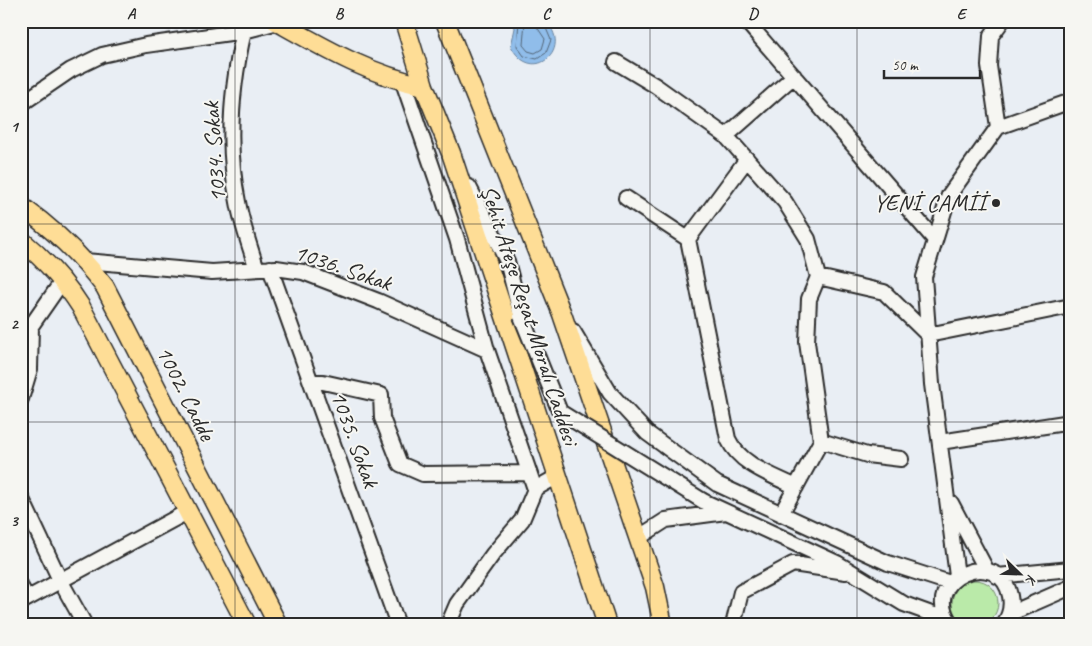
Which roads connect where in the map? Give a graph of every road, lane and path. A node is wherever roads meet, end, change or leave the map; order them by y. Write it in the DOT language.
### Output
graph roads {
  1 [pos="404,21"];
  2 [pos="445,21"];
  3 [pos="746,21"];
  4 [pos="1002,21"];
  5 [pos="277,22"];
  6 [pos="244,31"];
  7 [pos="616,62"];
  8 [pos="794,76"];
  9 [pos="403,82"];
  10 [pos="424,86"];
  11 [pos="1071,101"];
  12 [pos="21,104"];
  13 [pos="998,127"];
  14 [pos="726,136"];
  15 [pos="451,153"];
  16 [pos="747,159"];
  17 [pos="626,198"];
  18 [pos="21,206"];
  19 [pos="688,239"];
  20 [pos="21,240"];
  21 [pos="935,240"];
  22 [pos="86,261"];
  23 [pos="263,268"];
  24 [pos="818,277"];
  25 [pos="63,280"];
  26 [pos="1071,306"];
  27 [pos="562,314"];
  28 [pos="26,324"];
  29 [pos="928,335"];
  30 [pos="487,350"];
  31 [pos="311,382"];
  32 [pos="21,399"];
  33 [pos="1071,422"];
  34 [pos="821,441"];
  35 [pos="940,442"];
  36 [pos="901,460"];
  37 [pos="529,473"];
  38 [pos="558,476"];
  39 [pos="796,487"];
  40 [pos="535,489"];
  41 [pos="947,496"];
  42 [pos="21,497"];
  43 [pos="213,497"];
  44 [pos="187,512"];
  45 [pos="726,512"];
  46 [pos="781,514"];
  47 [pos="638,538"];
  48 [pos="1071,569"];
  49 [pos="992,573"];
  50 [pos="854,574"];
  51 [pos="60,580"];
  52 [pos="953,580"];
  53 [pos="1071,587"];
  54 [pos="23,596"];
  55 [pos="1006,619"];
  56 [pos="949,622"];
  57 [pos="85,625"];
  58 [pos="248,625"];
  59 [pos="278,625"];
  60 [pos="398,625"];
  61 [pos="448,625"];
  62 [pos="607,625"];
  63 [pos="663,625"];
  64 [pos="733,625"];
  1 -- 10 [label="main road, Şehit Ateşe Reşat Moralı Caddesi"];
  2 -- 27 [label="main road"];
  3 -- 8 [label="street"];
  4 -- 13 [label="street"];
  5 -- 6 [label="street"];
  5 -- 9 [label="main road"];
  6 -- 12 [label="street"];
  6 -- 23 [label="street, 1034. Sokak"];
  7 -- 14 [label="street"];
  8 -- 14 [label="street"];
  8 -- 21 [label="street"];
  9 -- 10 [label="main road"];
  9 -- 30 [label="street"];
  10 -- 15 [label="main road, Şehit Ateşe Reşat Moralı Caddesi"];
  11 -- 13 [label="street"];
  13 -- 21 [label="street"];
  14 -- 16 [label="street"];
  15 -- 38 [label="main road, Şehit Ateşe Reşat Moralı Caddesi"];
  15 -- 45 [label="street, bridge"];
  16 -- 19 [label="street"];
  16 -- 24 [label="street"];
  17 -- 19 [label="street"];
  18 -- 22 [label="main road, 1002. Cadde"];
  19 -- 39 [label="street"];
  20 -- 25 [label="main road"];
  21 -- 29 [label="street"];
  22 -- 23 [label="street, 1036. Sokak"];
  22 -- 25 [label="main road"];
  22 -- 43 [label="main road, 1002. Cadde"];
  23 -- 30 [label="street, 1036. Sokak"];
  23 -- 31 [label="street, 1035. Sokak"];
  24 -- 29 [label="street"];
  24 -- 34 [label="street"];
  25 -- 28 [label="street"];
  25 -- 44 [label="main road"];
  26 -- 29 [label="street"];
  27 -- 46 [label="street"];
  27 -- 47 [label="main road"];
  28 -- 32 [label="street"];
  29 -- 35 [label="street"];
  30 -- 37 [label="street"];
  31 -- 37 [label="street"];
  31 -- 60 [label="street, 1035. Sokak"];
  33 -- 35 [label="street"];
  34 -- 36 [label="street"];
  34 -- 39 [label="street"];
  35 -- 41 [label="street"];
  37 -- 40 [label="street"];
  38 -- 40 [label="street"];
  38 -- 62 [label="main road, Şehit Ateşe Reşat Moralı Caddesi"];
  39 -- 46 [label="street"];
  40 -- 61 [label="street"];
  41 -- 49 [label="street"];
  41 -- 52 [label="street"];
  42 -- 51 [label="street"];
  43 -- 44 [label="main road"];
  43 -- 59 [label="main road, 1002. Cadde"];
  44 -- 51 [label="street"];
  44 -- 58 [label="main road"];
  45 -- 47 [label="street"];
  45 -- 50 [label="street"];
  46 -- 52 [label="street"];
  47 -- 63 [label="main road"];
  48 -- 49 [label="street"];
  49 -- 52 [label="street"];
  49 -- 55 [label="street"];
  50 -- 56 [label="street"];
  50 -- 64 [label="street"];
  51 -- 54 [label="street"];
  51 -- 57 [label="street"];
  52 -- 56 [label="street"];
  53 -- 55 [label="street"];
}
